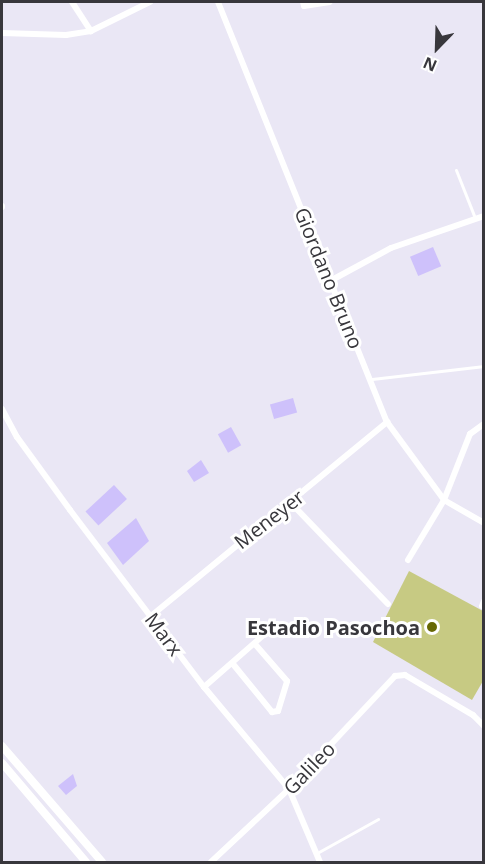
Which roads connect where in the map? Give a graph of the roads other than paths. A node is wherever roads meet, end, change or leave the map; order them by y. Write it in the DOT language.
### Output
graph roads {
  1 [pos="72,2"];
  2 [pos="150,2"];
  3 [pos="218,2"];
  4 [pos="303,2"];
  5 [pos="330,2"];
  6 [pos="91,31"];
  7 [pos="2,33"];
  8 [pos="456,170"];
  9 [pos="483,216"];
  10 [pos="475,218"];
  11 [pos="330,281"];
  12 [pos="483,366"];
  13 [pos="370,379"];
  14 [pos="2,408"];
  15 [pos="387,422"];
  16 [pos="483,424"];
  17 [pos="444,500"];
  18 [pos="291,503"];
  19 [pos="483,524"];
  20 [pos="408,560"];
  21 [pos="388,604"];
  22 [pos="151,615"];
  23 [pos="274,626"];
  24 [pos="255,644"];
  25 [pos="233,664"];
  26 [pos="204,687"];
  27 [pos="483,726"];
  28 [pos="2,746"];
  29 [pos="2,763"];
  30 [pos="289,789"];
  31 [pos="378,819"];
  32 [pos="75,830"];
  33 [pos="65,838"];
  34 [pos="316,853"];
  35 [pos="86,862"];
  36 [pos="102,862"];
  37 [pos="211,862"];
  38 [pos="320,862"];
  1 -- 6 [label="street"];
  2 -- 6 [label="street"];
  3 -- 11 [label="street, Giordano Bruno"];
  4 -- 5 [label="street"];
  6 -- 7 [label="street"];
  8 -- 10 [label="lane"];
  9 -- 10 [label="street"];
  10 -- 11 [label="street"];
  11 -- 13 [label="street, Giordano Bruno"];
  12 -- 13 [label="lane"];
  13 -- 15 [label="street, Giordano Bruno"];
  14 -- 22 [label="street, Marx"];
  15 -- 17 [label="street, Giordano Bruno"];
  15 -- 18 [label="street, Meneyer"];
  16 -- 17 [label="street"];
  17 -- 19 [label="street, Giordano Bruno"];
  17 -- 20 [label="street"];
  18 -- 21 [label="street"];
  18 -- 22 [label="street, Meneyer"];
  22 -- 26 [label="street, Marx"];
  23 -- 24 [label="street"];
  24 -- 25 [label="street"];
  24 -- 25 [label="street"];
  25 -- 26 [label="street"];
  26 -- 30 [label="street, Marx"];
  27 -- 30 [label="street, Galileo"];
  28 -- 32 [label="main road"];
  29 -- 33 [label="main road"];
  30 -- 34 [label="street, Marx"];
  30 -- 37 [label="street, Galileo"];
  31 -- 34 [label="lane"];
  32 -- 33 [label="main road"];
  32 -- 36 [label="main road"];
  33 -- 35 [label="main road"];
  34 -- 38 [label="street, Marx"];
}
